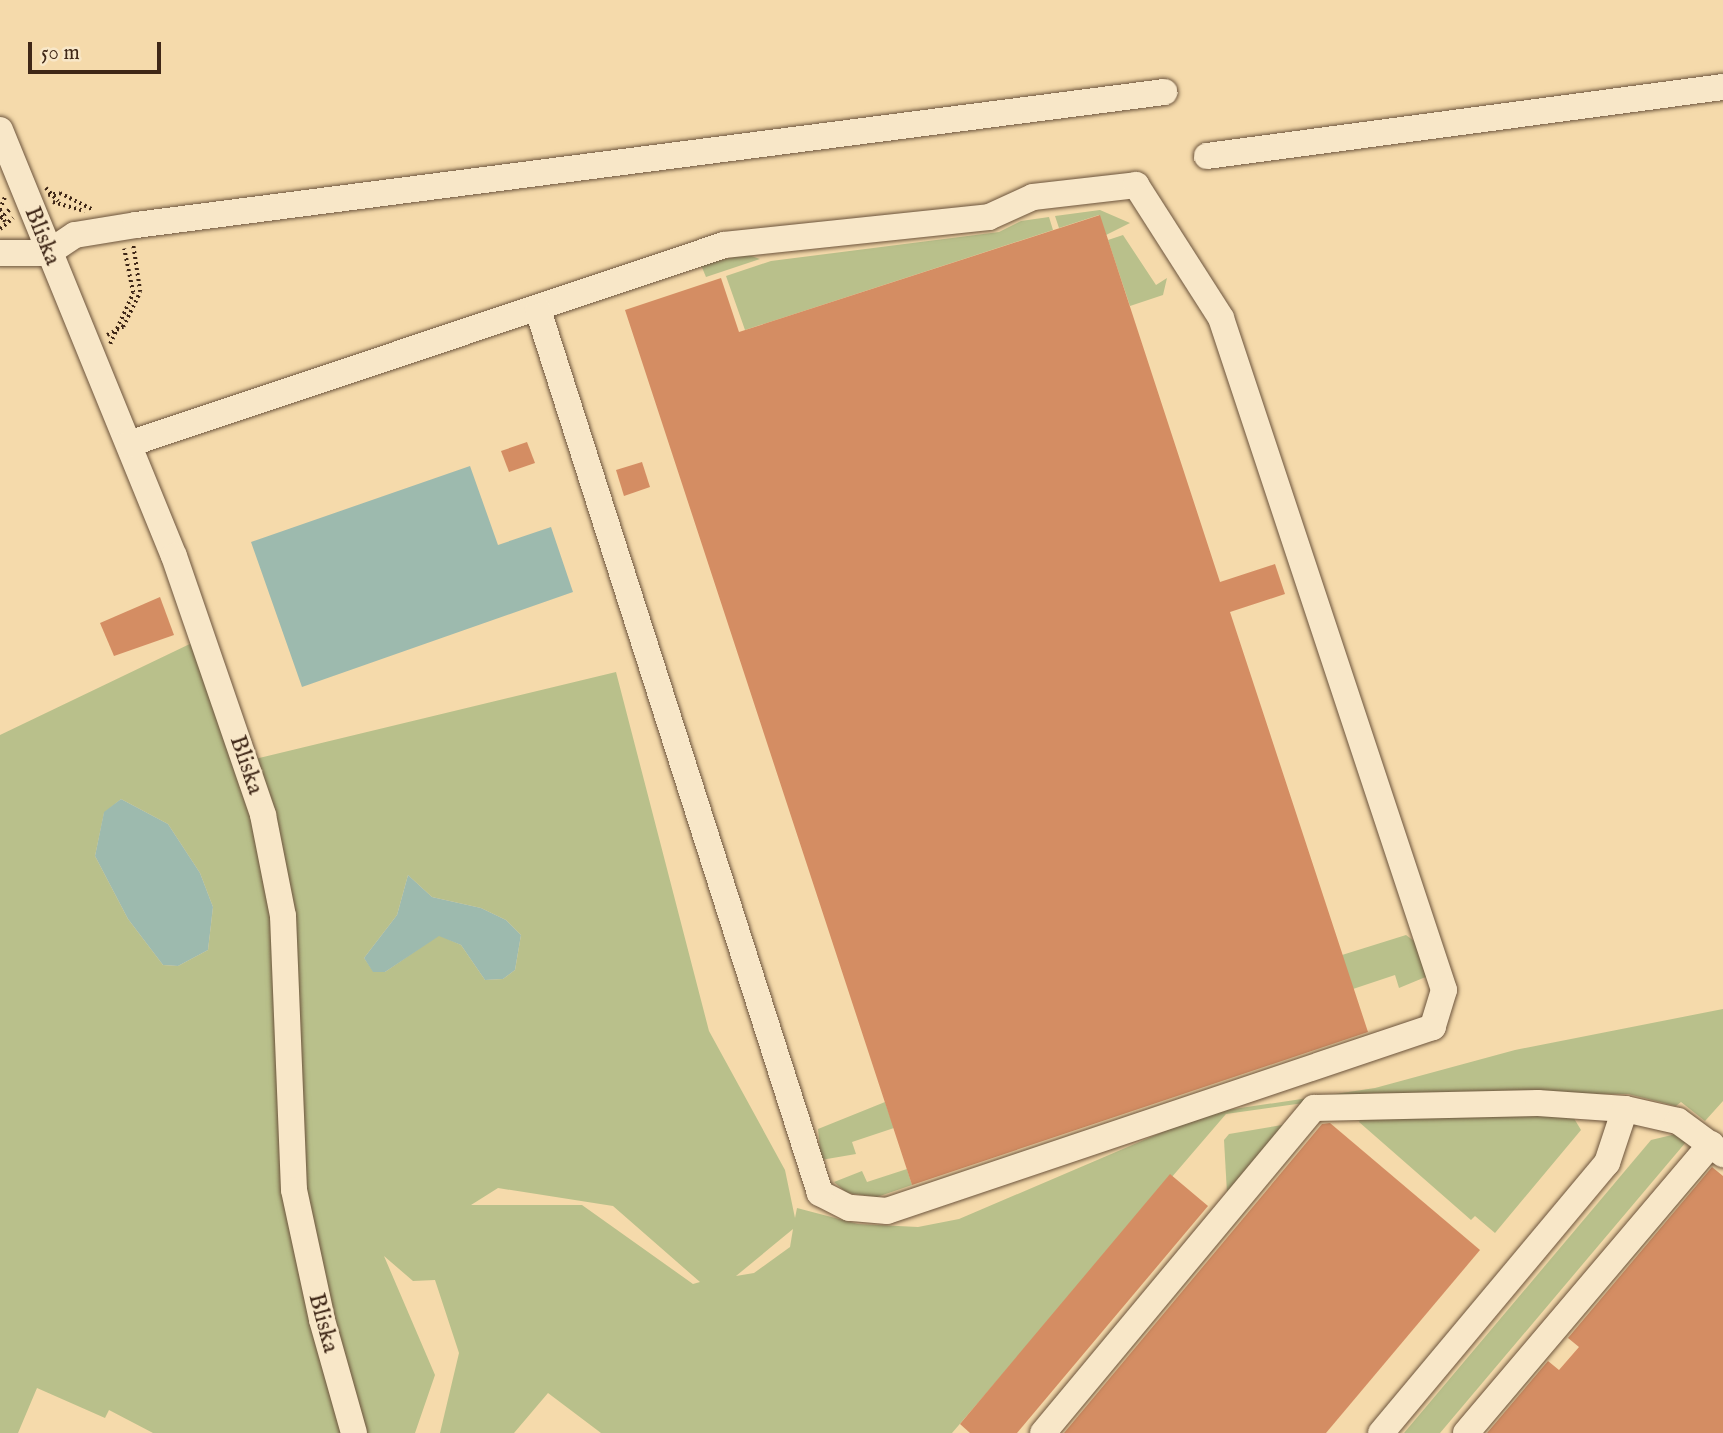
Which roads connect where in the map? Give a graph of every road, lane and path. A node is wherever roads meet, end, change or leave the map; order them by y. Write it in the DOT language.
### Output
graph roads {
  1 [pos="1723,87"];
  2 [pos="1164,92"];
  3 [pos="0,130"];
  4 [pos="1207,156"];
  5 [pos="35,197"];
  6 [pos="19,202"];
  7 [pos="49,204"];
  8 [pos="24,213"];
  9 [pos="0,219"];
  10 [pos="0,229"];
  11 [pos="126,234"];
  12 [pos="0,253"];
  13 [pos="48,253"];
  14 [pos="538,310"];
  15 [pos="116,331"];
  16 [pos="93,341"];
  17 [pos="113,357"];
  18 [pos="129,444"];
  19 [pos="1625,1109"];
  20 [pos="1717,1149"];
  21 [pos="354,1433"];
  22 [pos="1043,1433"];
  23 [pos="1381,1433"];
  24 [pos="1466,1433"];
  1 -- 4 [label="street"];
  2 -- 11 [label="street"];
  3 -- 13 [label="street, Bliska"];
  5 -- 7 [label="path"];
  6 -- 9 [label="path"];
  8 -- 10 [label="path"];
  11 -- 13 [label="street"];
  11 -- 15 [label="path"];
  11 -- 15 [label="path"];
  12 -- 13 [label="street"];
  13 -- 18 [label="street, Bliska"];
  14 -- 14 [label="street"];
  14 -- 18 [label="street"];
  15 -- 16 [label="path"];
  15 -- 17 [label="path"];
  18 -- 21 [label="street, Bliska"];
  19 -- 20 [label="street"];
  19 -- 22 [label="street"];
  19 -- 23 [label="street"];
  20 -- 24 [label="street"];
}
